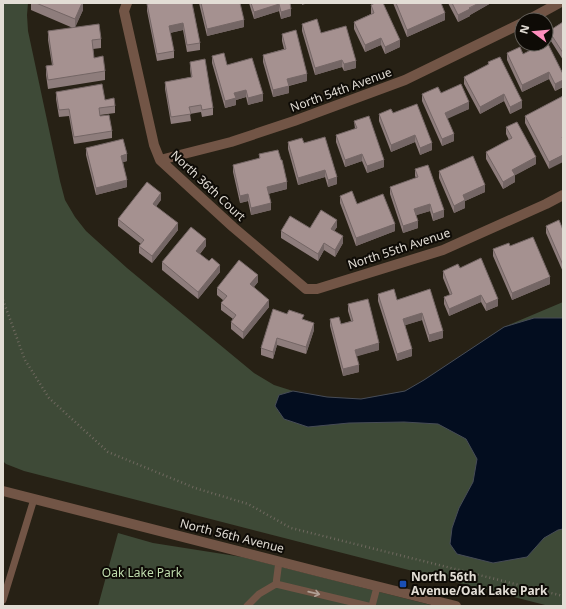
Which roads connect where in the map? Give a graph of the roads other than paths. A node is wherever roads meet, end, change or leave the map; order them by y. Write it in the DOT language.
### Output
graph roads {
  1 [pos="127,3"];
  2 [pos="559,3"];
  3 [pos="543,12"];
  4 [pos="514,27"];
  5 [pos="160,160"];
  6 [pos="563,195"];
  7 [pos="306,289"];
  8 [pos="3,491"];
  9 [pos="34,499"];
  10 [pos="278,562"];
  11 [pos="276,584"];
  12 [pos="377,587"];
  13 [pos="3,600"];
  14 [pos="247,606"];
  15 [pos="368,606"];
  16 [pos="372,606"];
  17 [pos="456,606"];
  1 -- 5 [label="street, North 36th Court"];
  2 -- 3 [label="street"];
  4 -- 5 [label="street, North 54th Avenue"];
  5 -- 7 [label="street, North 36th Court"];
  6 -- 7 [label="street, North 55th Avenue"];
  8 -- 9 [label="street, North 56th Avenue"];
  9 -- 10 [label="street, North 56th Avenue"];
  9 -- 13 [label="lane"];
  10 -- 11 [label="lane"];
  10 -- 12 [label="street, North 56th Avenue"];
  11 -- 14 [label="lane"];
  11 -- 15 [label="lane, one-way"];
  12 -- 16 [label="lane"];
  12 -- 17 [label="street, North 56th Avenue"];
}
